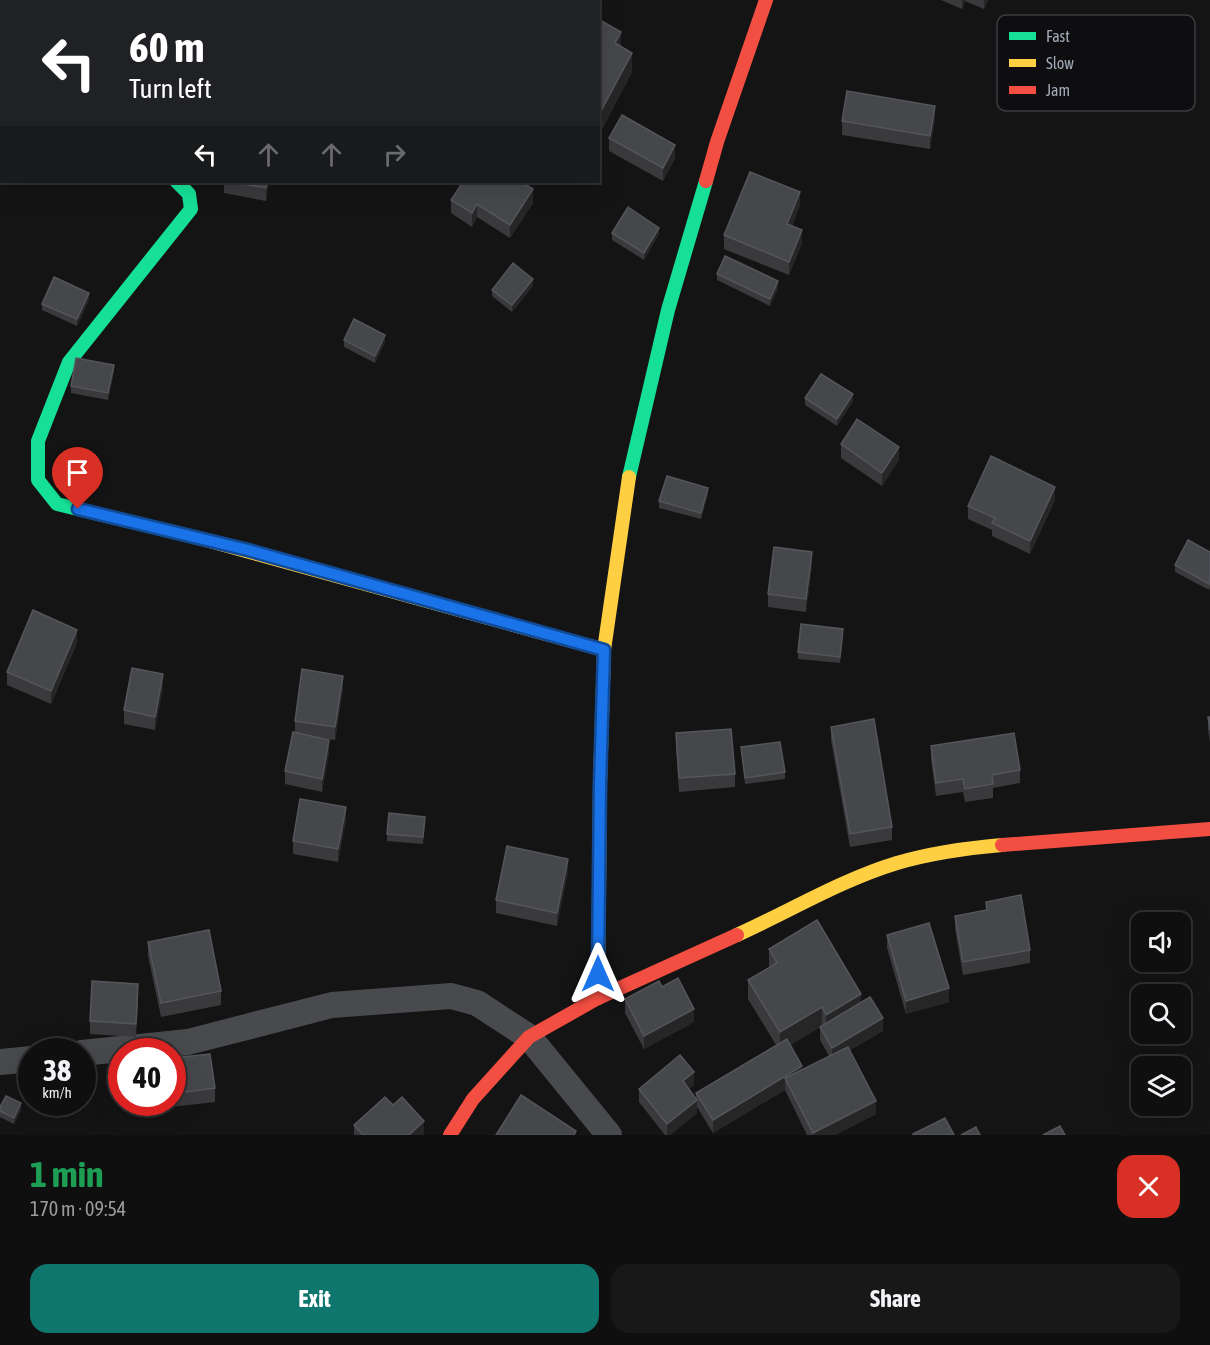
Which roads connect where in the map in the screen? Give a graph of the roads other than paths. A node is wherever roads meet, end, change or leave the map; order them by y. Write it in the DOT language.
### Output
graph roads {
  1 [pos="766,0"];
  2 [pos="178,183"];
  3 [pos="604,650"];
  4 [pos="1210,829"];
  5 [pos="598,998"];
  6 [pos="529,1037"];
  7 [pos="96,1052"];
  8 [pos="18,1060"];
  9 [pos="0,1062"];
  10 [pos="450,1135"];
  11 [pos="609,1135"];
  1 -- 3 [label="street"];
  2 -- 3 [label="street"];
  3 -- 5 [label="street"];
  4 -- 5 [label="street"];
  5 -- 6 [label="street"];
  6 -- 7 [label="street"];
  6 -- 10 [label="street"];
  6 -- 11 [label="street"];
  8 -- 9 [label="street"];
}
